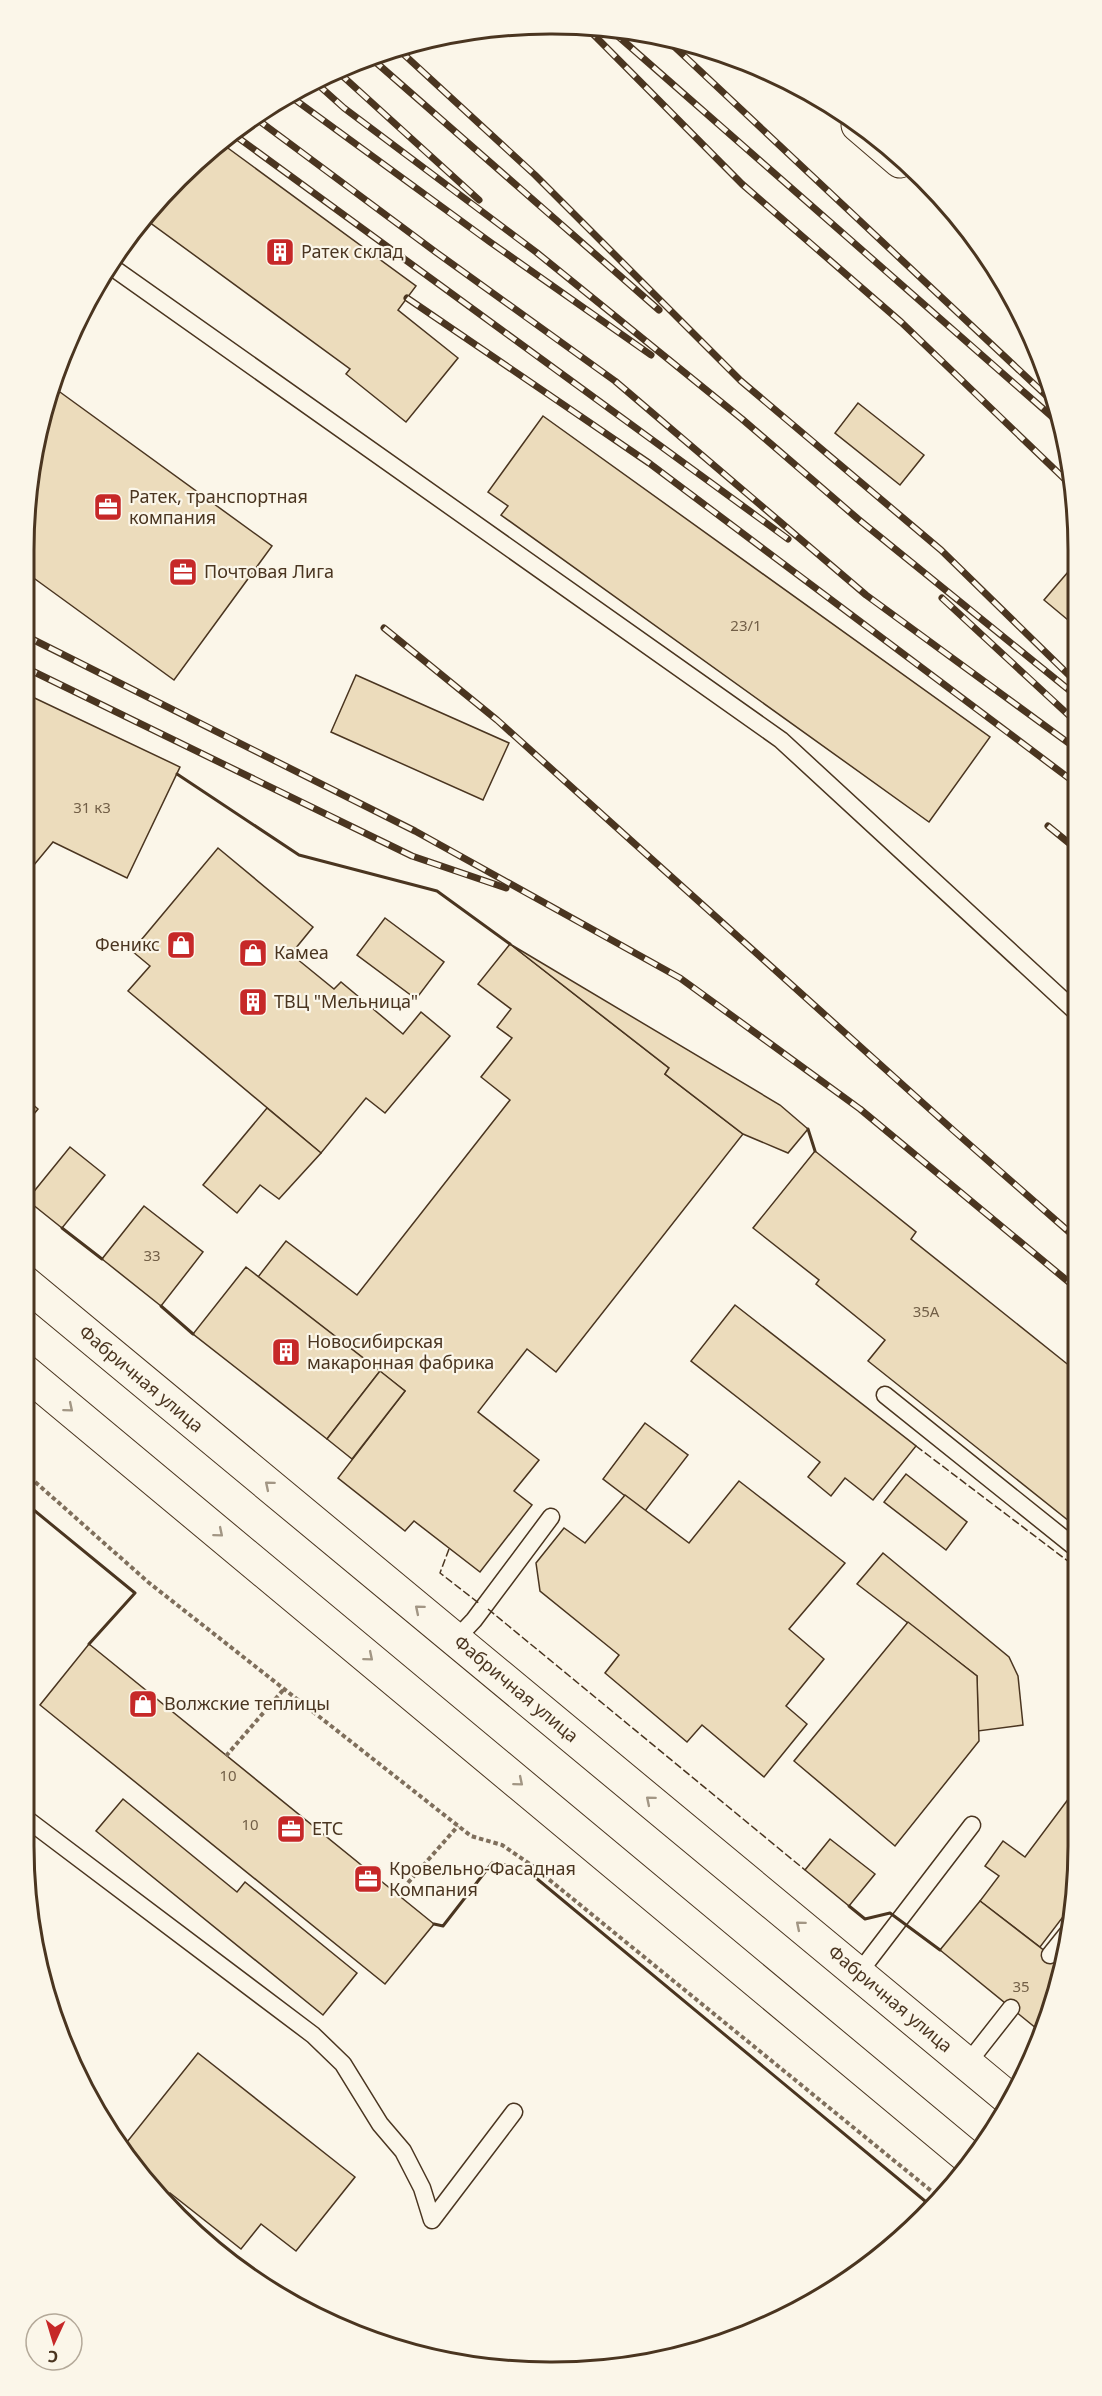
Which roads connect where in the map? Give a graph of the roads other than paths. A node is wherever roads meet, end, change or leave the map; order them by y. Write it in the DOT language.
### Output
graph roads {
  1 [pos="118,271"];
  2 [pos="1068,1005"];
  3 [pos="34,1290"];
  4 [pos="34,1379"];
  5 [pos="885,1395"];
  6 [pos="551,1517"];
  7 [pos="1068,1542"];
  8 [pos="456,1639"];
  9 [pos="34,1825"];
  10 [pos="972,1825"];
  11 [pos="1058,1946"];
  12 [pos="1050,1956"];
  13 [pos="858,1974"];
  14 [pos="1011,2008"];
  15 [pos="967,2064"];
  16 [pos="1003,2094"];
  17 [pos="514,2112"];
  18 [pos="964,2154"];
  1 -- 2 [label="lane"];
  8 -- 3 [label="main road, Фабричная улица, one-way"];
  4 -- 18 [label="main road, one-way"];
  5 -- 7 [label="lane"];
  6 -- 8 [label="lane"];
  13 -- 8 [label="main road, Фабричная улица, one-way"];
  9 -- 17 [label="lane"];
  10 -- 13 [label="lane"];
  11 -- 12 [label="lane"];
  13 -- 15 [label="main road, Фабричная улица"];
  14 -- 15 [label="lane"];
  15 -- 16 [label="main road, Фабричная улица"];
}
